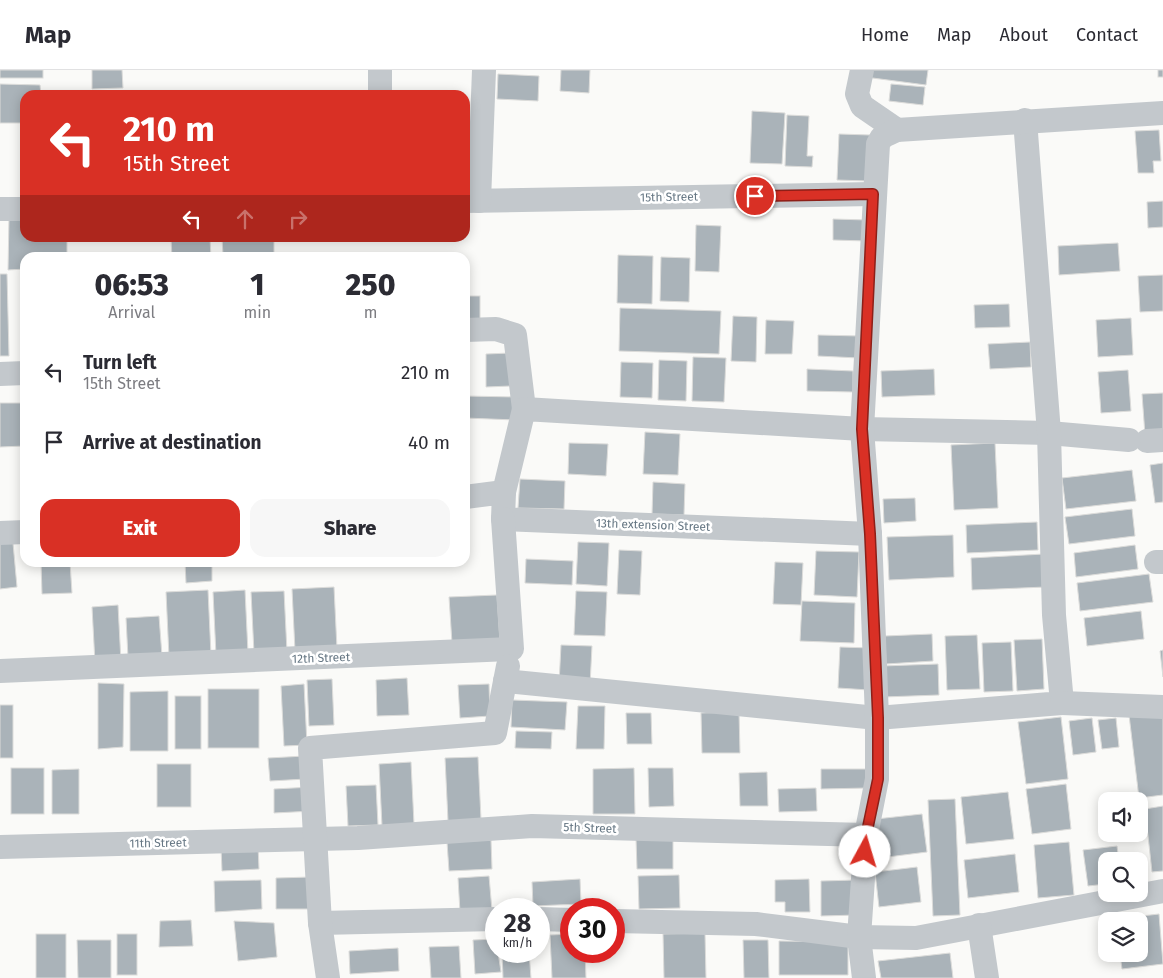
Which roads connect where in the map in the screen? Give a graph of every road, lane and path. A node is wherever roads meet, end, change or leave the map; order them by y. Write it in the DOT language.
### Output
graph roads {
  1 [pos="380,70"];
  2 [pos="484,70"];
  3 [pos="862,70"];
  4 [pos="380,90"];
  5 [pos="1163,113"];
  6 [pos="1025,120"];
  7 [pos="897,130"];
  8 [pos="873,194"];
  9 [pos="472,201"];
  10 [pos="0,209"];
  11 [pos="20,209"];
  12 [pos="470,330"];
  13 [pos="20,373"];
  14 [pos="0,374"];
  15 [pos="524,409"];
  16 [pos="862,429"];
  17 [pos="1049,433"];
  18 [pos="1146,440"];
  19 [pos="504,492"];
  20 [pos="470,496"];
  21 [pos="503,519"];
  22 [pos="20,532"];
  23 [pos="0,533"];
  24 [pos="870,534"];
  25 [pos="512,649"];
  26 [pos="0,672"];
  27 [pos="505,681"];
  28 [pos="1062,703"];
  29 [pos="1163,707"];
  30 [pos="878,718"];
  31 [pos="866,836"];
  32 [pos="315,839"];
  33 [pos="0,847"];
  34 [pos="1163,891"];
  35 [pos="485,918"];
  36 [pos="625,921"];
  37 [pos="320,923"];
  38 [pos="979,926"];
  39 [pos="859,938"];
  40 [pos="328,978"];
  41 [pos="864,978"];
  42 [pos="987,978"];
  1 -- 4 [label="street"];
  2 -- 9 [label="street"];
  3 -- 7 [label="street"];
  5 -- 6 [label="street"];
  6 -- 7 [label="street"];
  6 -- 17 [label="street"];
  7 -- 8 [label="street"];
  8 -- 9 [label="street, 15th Street"];
  8 -- 16 [label="street"];
  10 -- 11 [label="street"];
  12 -- 15 [label="street"];
  13 -- 14 [label="street"];
  15 -- 16 [label="street"];
  15 -- 19 [label="street"];
  16 -- 17 [label="street"];
  16 -- 24 [label="street"];
  17 -- 18 [label="street"];
  17 -- 28 [label="street"];
  19 -- 20 [label="street"];
  19 -- 21 [label="street"];
  21 -- 24 [label="street, 13th extension Street"];
  21 -- 25 [label="street"];
  22 -- 23 [label="street"];
  24 -- 30 [label="street"];
  25 -- 26 [label="street, 12th Street"];
  25 -- 27 [label="street"];
  27 -- 30 [label="street"];
  27 -- 32 [label="street"];
  28 -- 29 [label="street"];
  28 -- 30 [label="street"];
  30 -- 31 [label="street"];
  31 -- 32 [label="street, 5th Street"];
  31 -- 39 [label="street"];
  32 -- 33 [label="street, 11th Street"];
  32 -- 37 [label="street"];
  34 -- 38 [label="street"];
  35 -- 37 [label="street"];
  36 -- 39 [label="street"];
  37 -- 40 [label="street"];
  38 -- 39 [label="street"];
  38 -- 42 [label="street"];
  39 -- 41 [label="street"];
}
